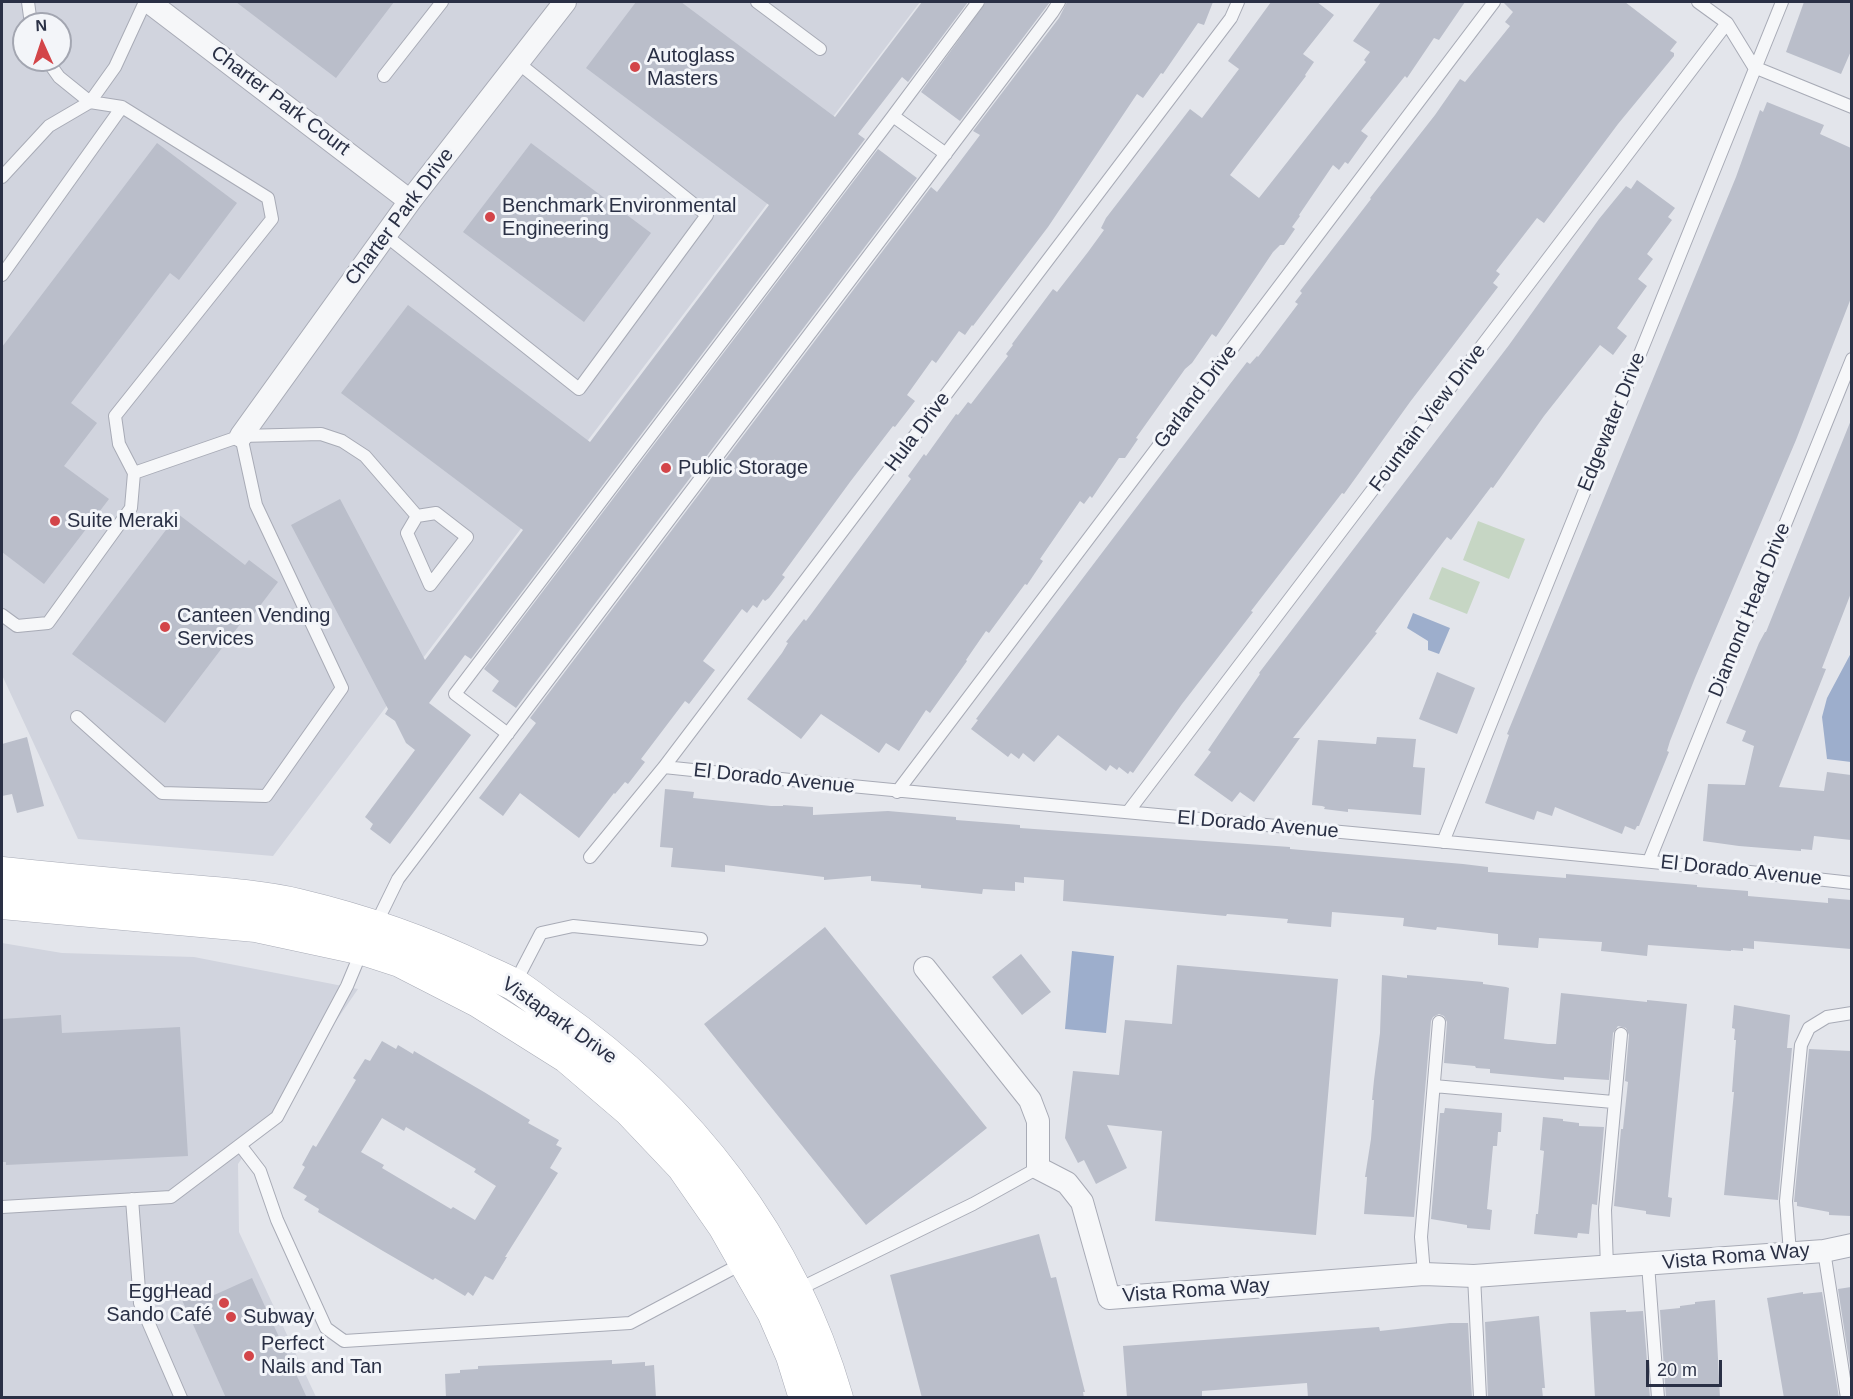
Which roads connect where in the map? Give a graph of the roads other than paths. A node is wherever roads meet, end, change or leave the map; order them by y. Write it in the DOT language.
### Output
graph roads {
  1 [pos="147,2"];
  2 [pos="442,2"];
  3 [pos="565,2"];
  4 [pos="757,2"];
  5 [pos="978,2"];
  6 [pos="1059,2"];
  7 [pos="1238,2"];
  8 [pos="1494,2"];
  9 [pos="1698,2"];
  10 [pos="1782,2"];
  11 [pos="1727,23"];
  12 [pos="820,49"];
  13 [pos="517,63"];
  14 [pos="1754,67"];
  15 [pos="55,72"];
  16 [pos="384,76"];
  17 [pos="90,102"];
  18 [pos="122,106"];
  19 [pos="1851,107"];
  20 [pos="893,116"];
  21 [pos="946,154"];
  22 [pos="2,177"];
  23 [pos="410,201"];
  24 [pos="385,235"];
  25 [pos="2,274"];
  26 [pos="1851,359"];
  27 [pos="241,436"];
  28 [pos="134,472"];
  29 [pos="417,516"];
  30 [pos="2,615"];
  31 [pos="77,717"];
  32 [pos="508,734"];
  33 [pos="664,767"];
  34 [pos="897,792"];
  35 [pos="1128,812"];
  36 [pos="1443,842"];
  37 [pos="590,857"];
  38 [pos="1649,861"];
  39 [pos="2,873"];
  40 [pos="1851,884"];
  41 [pos="2,903"];
  42 [pos="369,937"];
  43 [pos="701,939"];
  44 [pos="925,969"];
  45 [pos="514,985"];
  46 [pos="1851,1013"];
  47 [pos="1439,1022"];
  48 [pos="1621,1034"];
  49 [pos="1434,1086"];
  50 [pos="1613,1102"];
  51 [pos="240,1145"];
  52 [pos="1038,1167"];
  53 [pos="132,1199"];
  54 [pos="2,1207"];
  55 [pos="1851,1245"];
  56 [pos="1824,1251"];
  57 [pos="1790,1253"];
  58 [pos="746,1262"];
  59 [pos="1648,1264"];
  60 [pos="1607,1266"];
  61 [pos="1424,1274"];
  62 [pos="1474,1276"];
  63 [pos="797,1290"];
  64 [pos="182,1398"];
  65 [pos="805,1398"];
  66 [pos="837,1398"];
  67 [pos="1480,1398"];
  68 [pos="1658,1398"];
  69 [pos="1847,1398"];
  1 -- 17 [label="lane"];
  1 -- 23 [label="street, Charter Park Court"];
  2 -- 16 [label="lane"];
  3 -- 13 [label="street, Charter Park Drive"];
  4 -- 12 [label="lane"];
  5 -- 20 [label="lane"];
  6 -- 21 [label="lane"];
  7 -- 33 [label="lane, Hula Drive"];
  8 -- 34 [label="lane, Garland Drive"];
  9 -- 11 [label="lane"];
  10 -- 14 [label="lane, Edgewater Drive"];
  11 -- 14 [label="lane"];
  11 -- 35 [label="lane, Fountain View Drive"];
  13 -- 23 [label="street, Charter Park Drive"];
  13 -- 24 [label="lane"];
  14 -- 19 [label="lane"];
  14 -- 36 [label="lane, Edgewater Drive"];
  15 -- 17 [label="lane"];
  17 -- 18 [label="lane"];
  17 -- 22 [label="lane"];
  18 -- 25 [label="lane"];
  18 -- 28 [label="lane"];
  20 -- 21 [label="lane"];
  20 -- 32 [label="lane"];
  21 -- 32 [label="lane"];
  23 -- 24 [label="street, Charter Park Drive"];
  24 -- 27 [label="street, Charter Park Drive"];
  26 -- 38 [label="lane, Diamond Head Drive"];
  27 -- 28 [label="lane"];
  27 -- 29 [label="lane"];
  27 -- 31 [label="lane"];
  28 -- 30 [label="lane"];
  29 -- 29 [label="lane"];
  32 -- 42 [label="lane"];
  33 -- 34 [label="lane, El Dorado Avenue"];
  33 -- 37 [label="lane, Hula Drive"];
  34 -- 35 [label="lane, El Dorado Avenue"];
  35 -- 36 [label="lane, El Dorado Avenue"];
  36 -- 38 [label="lane, El Dorado Avenue"];
  38 -- 40 [label="lane, El Dorado Avenue"];
  39 -- 42 [label="street, Vistapark Drive"];
  41 -- 42 [label="street, Vistapark Drive"];
  42 -- 45 [label="street, Vistapark Drive"];
  42 -- 51 [label="lane"];
  42 -- 58 [label="street, Vistapark Drive"];
  43 -- 45 [label="lane"];
  44 -- 52 [label="street"];
  45 -- 63 [label="street, Vistapark Drive"];
  46 -- 57 [label="lane"];
  47 -- 49 [label="lane"];
  48 -- 50 [label="lane"];
  49 -- 50 [label="lane"];
  49 -- 61 [label="lane"];
  50 -- 60 [label="lane"];
  51 -- 53 [label="lane"];
  51 -- 58 [label="lane"];
  52 -- 61 [label="street, Vista Roma Way"];
  52 -- 63 [label="lane"];
  53 -- 54 [label="lane"];
  53 -- 64 [label="lane"];
  55 -- 56 [label="street, Vista Roma Way"];
  56 -- 57 [label="street, Vista Roma Way"];
  56 -- 69 [label="lane, Vista Roma Way"];
  57 -- 59 [label="street, Vista Roma Way"];
  58 -- 65 [label="street, Vistapark Drive"];
  59 -- 60 [label="street, Vista Roma Way"];
  59 -- 68 [label="lane, Vista Roma Way"];
  60 -- 62 [label="street, Vista Roma Way"];
  61 -- 62 [label="street, Vista Roma Way"];
  62 -- 67 [label="lane"];
  63 -- 66 [label="street, Vistapark Drive"];
}
